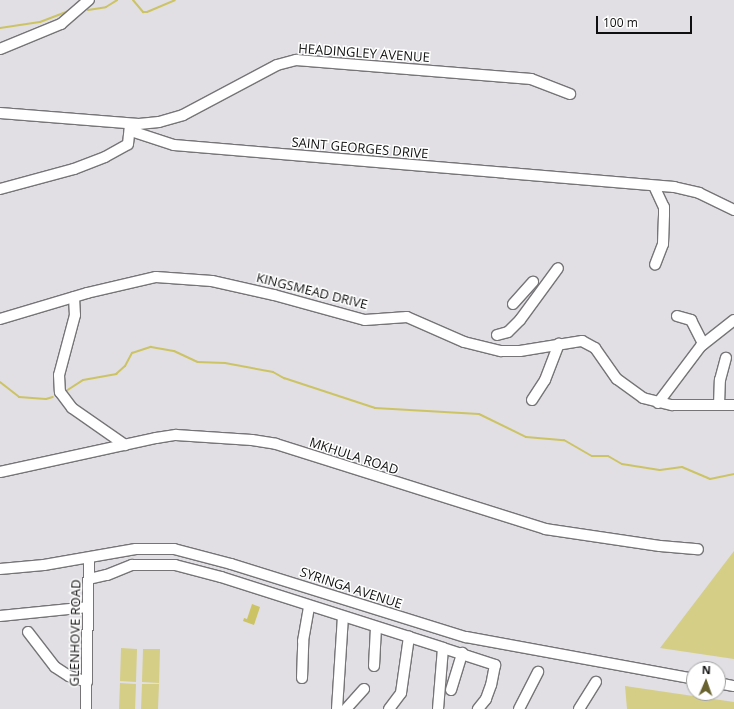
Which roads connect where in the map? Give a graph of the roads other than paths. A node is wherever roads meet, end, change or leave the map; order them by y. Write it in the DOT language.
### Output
graph roads {
  1 [pos="89,0"];
  2 [pos="0,49"];
  3 [pos="570,94"];
  4 [pos="0,113"];
  5 [pos="130,127"];
  6 [pos="654,186"];
  7 [pos="0,189"];
  8 [pos="734,210"];
  9 [pos="655,265"];
  10 [pos="558,268"];
  11 [pos="533,282"];
  12 [pos="74,297"];
  13 [pos="513,304"];
  14 [pos="677,316"];
  15 [pos="0,319"];
  16 [pos="734,320"];
  17 [pos="498,335"];
  18 [pos="559,344"];
  19 [pos="703,344"];
  20 [pos="726,358"];
  21 [pos="668,388"];
  22 [pos="642,398"];
  23 [pos="532,400"];
  24 [pos="658,403"];
  25 [pos="719,405"];
  26 [pos="734,405"];
  27 [pos="679,406"];
  28 [pos="125,445"];
  29 [pos="0,472"];
  30 [pos="698,549"];
  31 [pos="88,558"];
  32 [pos="0,568"];
  33 [pos="89,578"];
  34 [pos="88,607"];
  35 [pos="309,607"];
  36 [pos="0,616"];
  37 [pos="343,617"];
  38 [pos="376,627"];
  39 [pos="28,632"];
  40 [pos="409,637"];
  41 [pos="443,648"];
  42 [pos="462,653"];
  43 [pos="374,666"];
  44 [pos="538,672"];
  45 [pos="302,678"];
  46 [pos="686,678"];
  47 [pos="87,682"];
  48 [pos="596,682"];
  49 [pos="364,689"];
  50 [pos="452,690"];
  51 [pos="86,709"];
  52 [pos="337,709"];
  53 [pos="346,709"];
  54 [pos="389,709"];
  55 [pos="438,709"];
  56 [pos="478,709"];
  57 [pos="519,709"];
  58 [pos="579,709"];
  1 -- 2 [label="street"];
  3 -- 5 [label="street, HEADINGLEY AVENUE"];
  4 -- 5 [label="street, HEADINGLEY AVENUE"];
  5 -- 6 [label="street, SAINT GEORGES DRIVE"];
  5 -- 7 [label="street"];
  6 -- 8 [label="street, SAINT GEORGES DRIVE"];
  6 -- 9 [label="street"];
  10 -- 17 [label="street"];
  11 -- 13 [label="street"];
  12 -- 15 [label="street, KINGSMEAD DRIVE"];
  12 -- 18 [label="street, KINGSMEAD DRIVE"];
  12 -- 28 [label="street"];
  14 -- 19 [label="street"];
  16 -- 19 [label="street"];
  18 -- 22 [label="street, KINGSMEAD DRIVE"];
  18 -- 23 [label="street"];
  19 -- 21 [label="street"];
  20 -- 25 [label="street"];
  21 -- 22 [label="street"];
  21 -- 24 [label="street"];
  21 -- 27 [label="street"];
  22 -- 24 [label="street, KINGSMEAD DRIVE"];
  24 -- 27 [label="street, KINGSMEAD DRIVE"];
  25 -- 26 [label="street, KINGSMEAD DRIVE"];
  25 -- 27 [label="street, KINGSMEAD DRIVE"];
  28 -- 29 [label="street, MKHULA ROAD"];
  28 -- 30 [label="street, MKHULA ROAD"];
  31 -- 32 [label="street, SYRINGA AVENUE"];
  31 -- 33 [label="street, GLENHOVE ROAD"];
  31 -- 46 [label="street, SYRINGA AVENUE"];
  33 -- 34 [label="street, GLENHOVE ROAD"];
  33 -- 35 [label="street"];
  34 -- 36 [label="street"];
  34 -- 47 [label="street, GLENHOVE ROAD"];
  35 -- 37 [label="street"];
  35 -- 45 [label="street"];
  37 -- 38 [label="street"];
  37 -- 52 [label="street"];
  38 -- 40 [label="street"];
  38 -- 43 [label="street"];
  39 -- 47 [label="street"];
  40 -- 41 [label="street"];
  40 -- 54 [label="street"];
  41 -- 42 [label="street"];
  41 -- 55 [label="street"];
  42 -- 50 [label="street"];
  42 -- 56 [label="street"];
  44 -- 57 [label="street"];
  47 -- 51 [label="street, GLENHOVE ROAD"];
  48 -- 58 [label="street"];
  49 -- 53 [label="street"];
}
